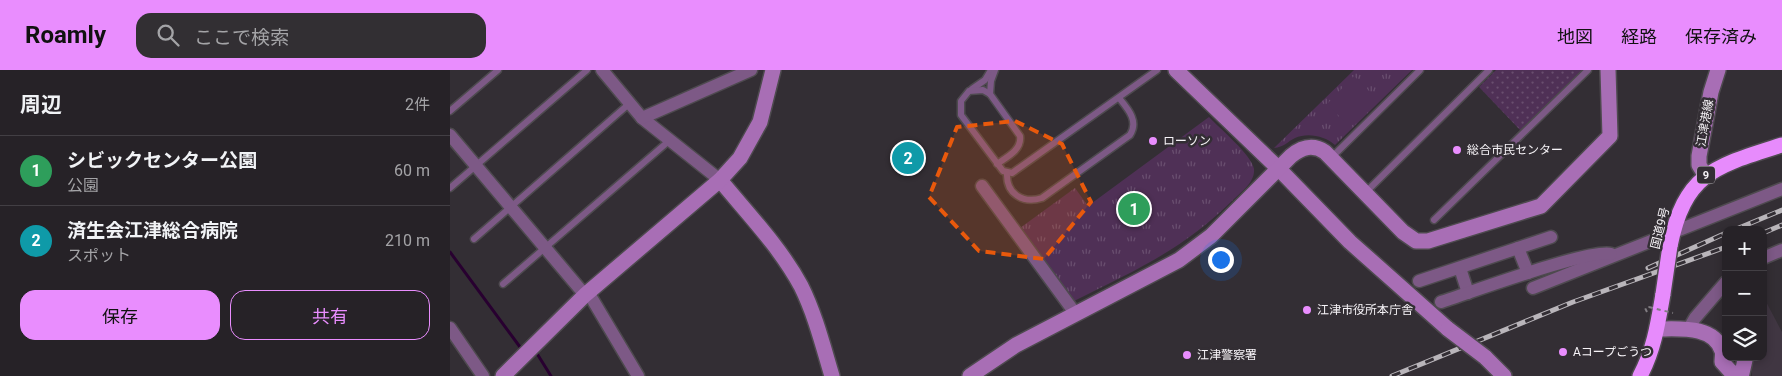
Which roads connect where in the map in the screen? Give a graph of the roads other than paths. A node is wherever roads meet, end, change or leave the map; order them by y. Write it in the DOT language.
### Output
graph roads {
  1 [pos="498,70"];
  2 [pos="587,70"];
  3 [pos="602,70"];
  4 [pos="751,70"];
  5 [pos="773,70"];
  6 [pos="991,70"];
  7 [pos="995,70"];
  8 [pos="1157,70"];
  9 [pos="1176,70"];
  10 [pos="1420,70"];
  11 [pos="1490,70"];
  12 [pos="1588,70"];
  13 [pos="1608,70"];
  14 [pos="1718,70"];
  15 [pos="969,91"];
  16 [pos="990,94"];
  17 [pos="1118,98"];
  18 [pos="630,103"];
  19 [pos="450,111"];
  20 [pos="642,118"];
  21 [pos="450,135"];
  22 [pos="670,140"];
  23 [pos="1782,145"];
  24 [pos="1331,158"];
  25 [pos="997,164"];
  26 [pos="478,167"];
  27 [pos="1279,169"];
  28 [pos="1007,173"];
  29 [pos="1705,176"];
  30 [pos="720,180"];
  31 [pos="982,186"];
  32 [pos="450,188"];
  33 [pos="1782,189"];
  34 [pos="1365,193"];
  35 [pos="512,206"];
  36 [pos="1434,220"];
  37 [pos="1551,237"];
  38 [pos="474,240"];
  39 [pos="1671,240"];
  40 [pos="546,247"];
  41 [pos="1518,248"];
  42 [pos="1782,250"];
  43 [pos="1616,255"];
  44 [pos="1767,256"];
  45 [pos="1460,268"];
  46 [pos="1528,273"];
  47 [pos="1419,281"];
  48 [pos="503,284"];
  49 [pos="1722,286"];
  50 [pos="1533,288"];
  51 [pos="587,293"];
  52 [pos="1468,293"];
  53 [pos="1441,302"];
  54 [pos="1075,313"];
  55 [pos="450,328"];
  56 [pos="1657,329"];
  57 [pos="1688,330"];
  58 [pos="1722,348"];
  59 [pos="1722,361"];
  60 [pos="1745,361"];
  61 [pos="1733,375"];
  62 [pos="483,376"];
  63 [pos="503,376"];
  64 [pos="638,376"];
  65 [pos="832,376"];
  66 [pos="970,376"];
  67 [pos="1504,376"];
  68 [pos="1640,376"];
  1 -- 19 [label="lane"];
  2 -- 26 [label="lane"];
  3 -- 18 [label="street"];
  4 -- 20 [label="street"];
  5 -- 30 [label="street"];
  6 -- 15 [label="lane"];
  7 -- 16 [label="lane"];
  8 -- 17 [label="lane"];
  9 -- 27 [label="street"];
  10 -- 24 [label="lane"];
  11 -- 34 [label="lane"];
  12 -- 36 [label="lane"];
  13 -- 34 [label="street"];
  14 -- 29 [label="street, 江津港線"];
  15 -- 16 [label="lane"];
  15 -- 25 [label="lane"];
  16 -- 25 [label="lane"];
  17 -- 28 [label="lane"];
  17 -- 28 [label="lane"];
  18 -- 20 [label="street"];
  18 -- 35 [label="lane"];
  20 -- 22 [label="street"];
  21 -- 26 [label="street"];
  22 -- 30 [label="street"];
  22 -- 40 [label="lane"];
  23 -- 29 [label="highway, 国道9号 / 9"];
  24 -- 27 [label="street"];
  24 -- 34 [label="street"];
  25 -- 28 [label="lane"];
  26 -- 32 [label="lane"];
  26 -- 35 [label="street"];
  27 -- 54 [label="street"];
  27 -- 67 [label="street, bridge"];
  29 -- 39 [label="highway, 国道9号 / 9"];
  30 -- 51 [label="street"];
  30 -- 65 [label="street"];
  31 -- 54 [label="street"];
  33 -- 39 [label="street"];
  35 -- 38 [label="lane"];
  35 -- 40 [label="street"];
  37 -- 41 [label="street"];
  39 -- 43 [label="street"];
  39 -- 56 [label="highway, 国道9号 / 9, bridge"];
  40 -- 48 [label="lane"];
  40 -- 51 [label="street"];
  41 -- 45 [label="street"];
  41 -- 46 [label="street"];
  42 -- 44 [label="street"];
  43 -- 46 [label="street"];
  43 -- 50 [label="street"];
  45 -- 47 [label="street"];
  45 -- 52 [label="street"];
  46 -- 52 [label="street"];
  49 -- 57 [label="street"];
  51 -- 63 [label="street"];
  51 -- 64 [label="street"];
  52 -- 53 [label="street"];
  54 -- 66 [label="street"];
  55 -- 62 [label="street"];
  56 -- 57 [label="street"];
  56 -- 68 [label="highway, 国道9号 / 9"];
  57 -- 58 [label="street"];
  59 -- 61 [label="street"];
  60 -- 61 [label="street"];
}
